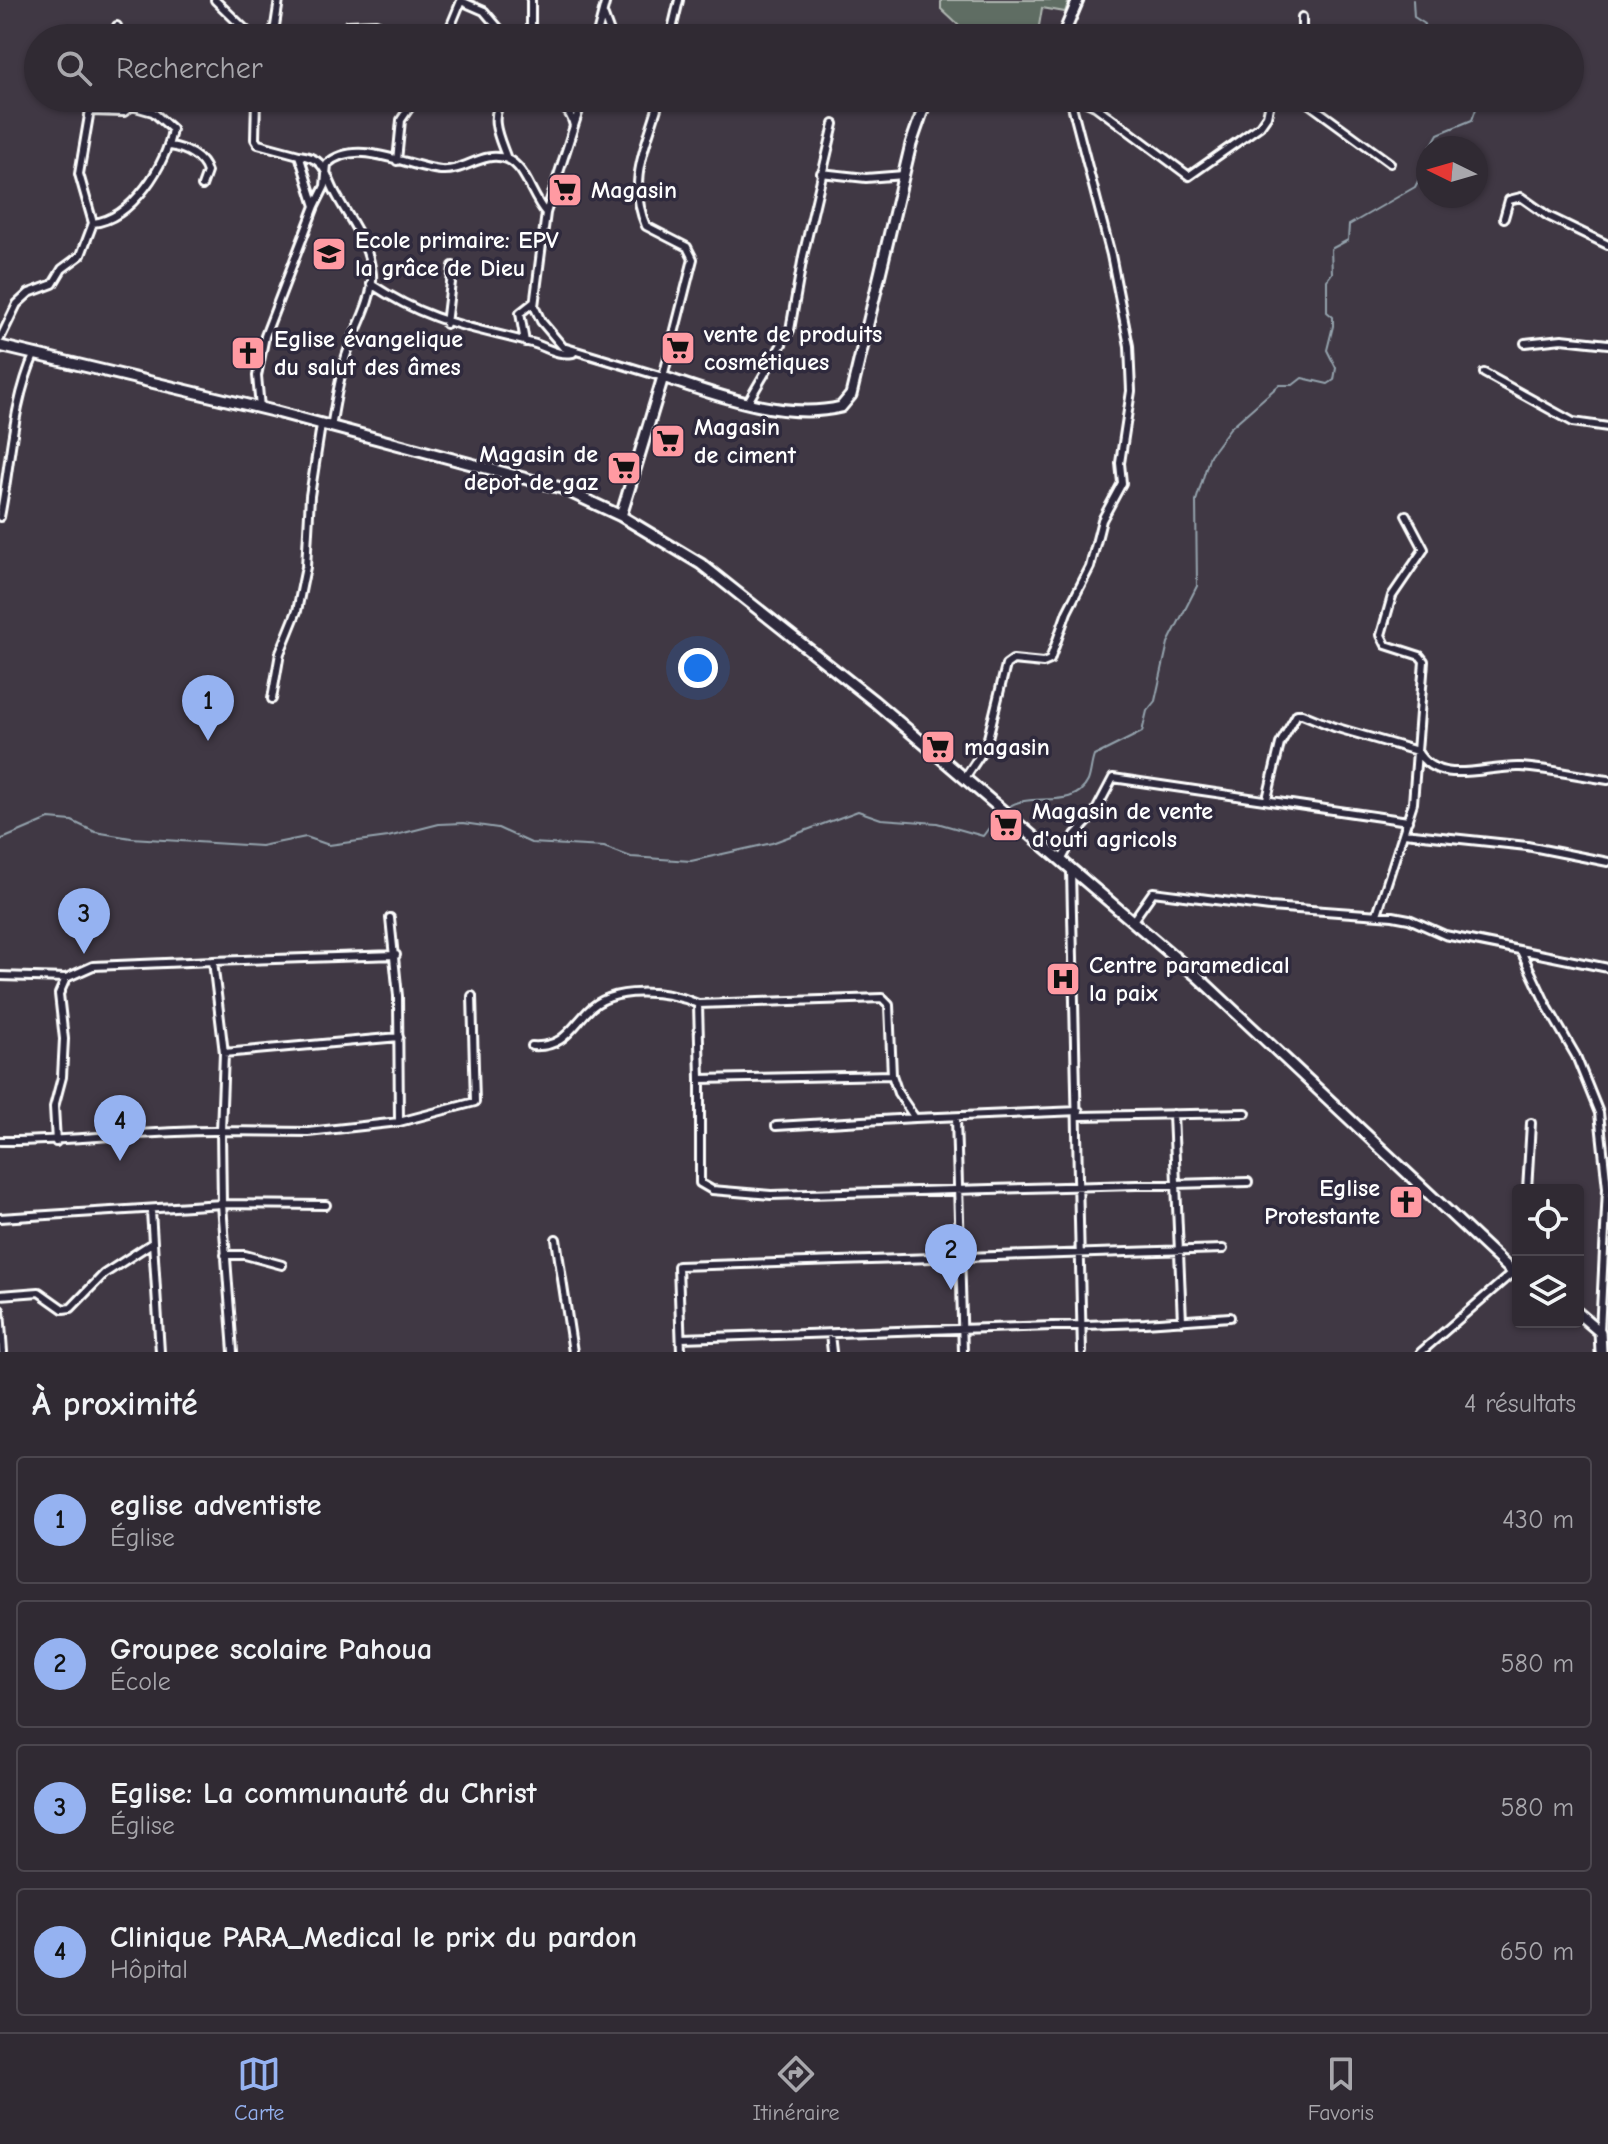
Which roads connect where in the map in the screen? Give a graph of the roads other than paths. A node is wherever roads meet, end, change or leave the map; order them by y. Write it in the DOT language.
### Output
graph roads {
  1 [pos="215,0"];
  2 [pos="279,0"];
  3 [pos="531,0"];
  4 [pos="606,0"];
  5 [pos="679,0"];
  6 [pos="1078,0"];
  7 [pos="602,13"];
  8 [pos="1302,17"];
  9 [pos="240,24"];
  10 [pos="275,24"];
  11 [pos="451,24"];
  12 [pos="495,24"];
  13 [pos="531,24"];
  14 [pos="599,24"];
  15 [pos="606,24"];
  16 [pos="673,24"];
  17 [pos="1068,24"];
  18 [pos="1302,24"];
  19 [pos="90,112"];
  20 [pos="150,112"];
  21 [pos="255,112"];
  22 [pos="406,112"];
  23 [pos="497,112"];
  24 [pos="569,112"];
  25 [pos="578,112"];
  26 [pos="655,112"];
  27 [pos="923,112"];
  28 [pos="1074,112"];
  29 [pos="1103,112"];
  30 [pos="1268,112"];
  31 [pos="1320,112"];
  32 [pos="834,124"];
  33 [pos="574,126"];
  34 [pos="170,146"];
  35 [pos="299,155"];
  36 [pos="507,159"];
  37 [pos="397,161"];
  38 [pos="1390,163"];
  39 [pos="327,173"];
  40 [pos="821,173"];
  41 [pos="904,175"];
  42 [pos="202,186"];
  43 [pos="307,186"];
  44 [pos="325,186"];
  45 [pos="315,206"];
  46 [pos="546,213"];
  47 [pos="1504,218"];
  48 [pos="93,223"];
  49 [pos="1608,245"];
  50 [pos="453,266"];
  51 [pos="371,284"];
  52 [pos="534,302"];
  53 [pos="446,324"];
  54 [pos="556,340"];
  55 [pos="525,342"];
  56 [pos="0,343"];
  57 [pos="1525,343"];
  58 [pos="1608,344"];
  59 [pos="550,351"];
  60 [pos="35,353"];
  61 [pos="575,353"];
  62 [pos="1484,373"];
  63 [pos="663,377"];
  64 [pos="748,402"];
  65 [pos="260,408"];
  66 [pos="326,427"];
  67 [pos="1608,427"];
  68 [pos="1406,515"];
  69 [pos="621,516"];
  70 [pos="0,517"];
  71 [pos="272,699"];
  72 [pos="1417,751"];
  73 [pos="965,778"];
  74 [pos="1608,780"];
  75 [pos="1267,799"];
  76 [pos="1408,821"];
  77 [pos="1404,833"];
  78 [pos="1062,859"];
  79 [pos="1608,862"];
  80 [pos="1071,870"];
  81 [pos="1377,914"];
  82 [pos="390,918"];
  83 [pos="1132,922"];
  84 [pos="1521,951"];
  85 [pos="396,955"];
  86 [pos="213,961"];
  87 [pos="1608,968"];
  88 [pos="0,976"];
  89 [pos="66,978"];
  90 [pos="472,996"];
  91 [pos="698,1004"];
  92 [pos="399,1037"];
  93 [pos="532,1046"];
  94 [pos="224,1053"];
  95 [pos="892,1075"];
  96 [pos="700,1079"];
  97 [pos="1246,1113"];
  98 [pos="1079,1114"];
  99 [pos="1173,1114"];
  100 [pos="915,1118"];
  101 [pos="956,1118"];
  102 [pos="399,1122"];
  103 [pos="1531,1123"];
  104 [pos="776,1126"];
  105 [pos="221,1131"];
  106 [pos="0,1141"];
  107 [pos="56,1142"];
  108 [pos="1248,1182"];
  109 [pos="1174,1183"];
  110 [pos="1527,1184"];
  111 [pos="1078,1185"];
  112 [pos="1607,1187"];
  113 [pos="959,1190"];
  114 [pos="222,1204"];
  115 [pos="326,1205"];
  116 [pos="151,1211"];
  117 [pos="0,1218"];
  118 [pos="556,1239"];
  119 [pos="152,1243"];
  120 [pos="1223,1249"];
  121 [pos="1177,1251"];
  122 [pos="1080,1253"];
  123 [pos="225,1255"];
  124 [pos="962,1257"];
  125 [pos="282,1265"];
  126 [pos="1605,1269"];
  127 [pos="1512,1272"];
  128 [pos="1512,1277"];
  129 [pos="0,1295"];
  130 [pos="0,1310"];
  131 [pos="1230,1317"];
  132 [pos="1182,1321"];
  133 [pos="1584,1322"];
  134 [pos="1081,1326"];
  135 [pos="963,1329"];
  136 [pos="830,1334"];
  137 [pos="681,1338"];
  138 [pos="1600,1345"];
  139 [pos="3,1352"];
  140 [pos="160,1352"];
  141 [pos="233,1352"];
  142 [pos="573,1352"];
  143 [pos="681,1352"];
  144 [pos="832,1352"];
  145 [pos="963,1352"];
  146 [pos="1082,1352"];
  147 [pos="1421,1352"];
  1 -- 9 [label="street"];
  2 -- 10 [label="street"];
  3 -- 13 [label="street"];
  4 -- 7 [label="street"];
  5 -- 16 [label="street"];
  6 -- 17 [label="street"];
  7 -- 14 [label="street"];
  7 -- 15 [label="street"];
  8 -- 18 [label="street"];
  11 -- 12 [label="street"];
  19 -- 48 [label="street"];
  20 -- 34 [label="street"];
  21 -- 35 [label="street"];
  22 -- 37 [label="street"];
  23 -- 36 [label="street"];
  24 -- 33 [label="street"];
  25 -- 33 [label="street"];
  26 -- 63 [label="street"];
  27 -- 41 [label="street"];
  28 -- 73 [label="street"];
  29 -- 30 [label="street"];
  31 -- 38 [label="street"];
  32 -- 40 [label="street"];
  33 -- 46 [label="street"];
  34 -- 42 [label="street"];
  34 -- 48 [label="street"];
  35 -- 39 [label="street"];
  35 -- 43 [label="street"];
  36 -- 37 [label="street"];
  36 -- 46 [label="street"];
  37 -- 39 [label="street"];
  39 -- 44 [label="street"];
  39 -- 51 [label="street"];
  40 -- 41 [label="street"];
  40 -- 64 [label="street"];
  41 -- 64 [label="street"];
  43 -- 44 [label="street"];
  43 -- 45 [label="street"];
  44 -- 45 [label="street"];
  45 -- 65 [label="street"];
  46 -- 52 [label="street"];
  47 -- 49 [label="street"];
  48 -- 56 [label="street"];
  50 -- 53 [label="street"];
  51 -- 53 [label="street"];
  51 -- 66 [label="street"];
  52 -- 54 [label="street"];
  52 -- 55 [label="street"];
  53 -- 55 [label="street"];
  54 -- 59 [label="street"];
  54 -- 61 [label="street"];
  55 -- 59 [label="street"];
  56 -- 60 [label="street"];
  57 -- 58 [label="street"];
  59 -- 61 [label="street"];
  60 -- 65 [label="street"];
  60 -- 70 [label="street"];
  61 -- 63 [label="street"];
  62 -- 67 [label="street"];
  63 -- 64 [label="street"];
  63 -- 69 [label="street"];
  65 -- 66 [label="street"];
  66 -- 69 [label="street"];
  66 -- 71 [label="street"];
  68 -- 72 [label="street"];
  69 -- 73 [label="street"];
  72 -- 74 [label="street"];
  72 -- 75 [label="street"];
  72 -- 76 [label="street"];
  73 -- 78 [label="street"];
  75 -- 76 [label="street"];
  75 -- 78 [label="street"];
  76 -- 77 [label="street"];
  77 -- 79 [label="street"];
  77 -- 81 [label="street"];
  78 -- 80 [label="street"];
  80 -- 83 [label="street"];
  80 -- 98 [label="street"];
  81 -- 83 [label="street"];
  81 -- 84 [label="street"];
  82 -- 85 [label="street"];
  83 -- 127 [label="street"];
  84 -- 87 [label="street"];
  84 -- 112 [label="street"];
  85 -- 86 [label="street"];
  85 -- 92 [label="street"];
  86 -- 89 [label="street"];
  86 -- 94 [label="street"];
  88 -- 89 [label="street"];
  89 -- 107 [label="street"];
  90 -- 102 [label="street"];
  91 -- 93 [label="street"];
  91 -- 95 [label="street"];
  91 -- 96 [label="street"];
  92 -- 94 [label="street"];
  92 -- 102 [label="street"];
  94 -- 105 [label="street"];
  95 -- 96 [label="street"];
  95 -- 100 [label="street"];
  96 -- 113 [label="street"];
  97 -- 99 [label="street"];
  98 -- 99 [label="street"];
  98 -- 101 [label="street"];
  98 -- 111 [label="street"];
  99 -- 109 [label="street"];
  100 -- 101 [label="street"];
  100 -- 104 [label="street"];
  101 -- 113 [label="street"];
  102 -- 105 [label="street"];
  103 -- 110 [label="street"];
  105 -- 107 [label="street"];
  105 -- 114 [label="street"];
  106 -- 107 [label="street"];
  108 -- 109 [label="street"];
  109 -- 111 [label="street"];
  109 -- 121 [label="street"];
  111 -- 113 [label="street"];
  111 -- 122 [label="street"];
  112 -- 126 [label="street"];
  113 -- 124 [label="street"];
  114 -- 115 [label="street"];
  114 -- 116 [label="street"];
  114 -- 123 [label="street"];
  116 -- 117 [label="street"];
  116 -- 119 [label="street"];
  118 -- 142 [label="street"];
  119 -- 129 [label="street"];
  119 -- 140 [label="street"];
  120 -- 121 [label="street"];
  121 -- 122 [label="street"];
  121 -- 132 [label="street"];
  122 -- 124 [label="street"];
  122 -- 134 [label="street"];
  123 -- 125 [label="street"];
  123 -- 141 [label="street"];
  124 -- 135 [label="street"];
  124 -- 137 [label="street"];
  126 -- 138 [label="street"];
  128 -- 147 [label="street"];
  130 -- 139 [label="street"];
  131 -- 132 [label="street"];
  132 -- 134 [label="street"];
  133 -- 138 [label="street"];
  134 -- 135 [label="street"];
  134 -- 146 [label="street"];
  135 -- 136 [label="street"];
  135 -- 145 [label="street"];
  136 -- 137 [label="street"];
  136 -- 144 [label="street"];
  137 -- 143 [label="street"];
}
